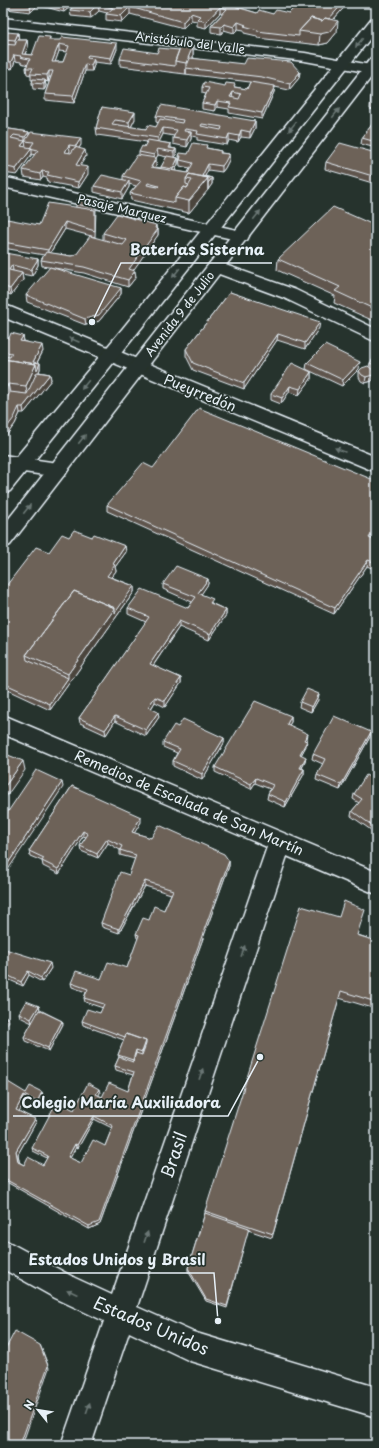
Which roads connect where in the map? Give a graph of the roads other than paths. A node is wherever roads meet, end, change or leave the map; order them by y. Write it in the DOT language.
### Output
graph roads {
  1 [pos="3,22"];
  2 [pos="376,22"];
  3 [pos="342,64"];
  4 [pos="374,67"];
  5 [pos="3,182"];
  6 [pos="211,229"];
  7 [pos="241,236"];
  8 [pos="217,267"];
  9 [pos="3,310"];
  10 [pos="376,336"];
  11 [pos="110,355"];
  12 [pos="139,367"];
  13 [pos="12,463"];
  14 [pos="376,465"];
  15 [pos="58,470"];
  16 [pos="3,486"];
  17 [pos="3,540"];
  18 [pos="3,724"];
  19 [pos="280,842"];
  20 [pos="376,883"];
  21 [pos="3,1253"];
  22 [pos="120,1314"];
  23 [pos="376,1402"];
  24 [pos="76,1445"];
  1 -- 3 [label="street, Aristóbulo del Valle"];
  2 -- 3 [label="street, Avenida 9 de Julio, one-way"];
  3 -- 4 [label="street, Aristóbulo del Valle"];
  3 -- 6 [label="street, Avenida 9 de Julio, one-way"];
  7 -- 4 [label="street, Avenida 9 de Julio, one-way"];
  5 -- 6 [label="street, Pasaje Marquez"];
  6 -- 7 [label="street, Pasaje Marquez"];
  6 -- 11 [label="street, Avenida 9 de Julio, one-way"];
  7 -- 8 [label="street, Avenida 9 de Julio"];
  8 -- 10 [label="street"];
  8 -- 12 [label="street, Avenida 9 de Julio"];
  11 -- 9 [label="street, Pueyrredón, one-way"];
  11 -- 12 [label="street, Pueyrredón"];
  11 -- 13 [label="street, Avenida 9 de Julio, one-way"];
  14 -- 12 [label="street, Pueyrredón, one-way"];
  15 -- 12 [label="street, Avenida 9 de Julio, one-way"];
  13 -- 15 [label="street"];
  13 -- 16 [label="street, Avenida 9 de Julio"];
  17 -- 15 [label="street, Avenida 9 de Julio, one-way"];
  18 -- 19 [label="street, Remedios de Escalada de San Martín"];
  19 -- 20 [label="street, Remedios de Escalada de San Martín"];
  22 -- 19 [label="street, Brasil, one-way"];
  22 -- 21 [label="street, Estados Unidos, one-way"];
  22 -- 23 [label="street, Estados Unidos"];
  24 -- 22 [label="street, Brasil, one-way"];
}
